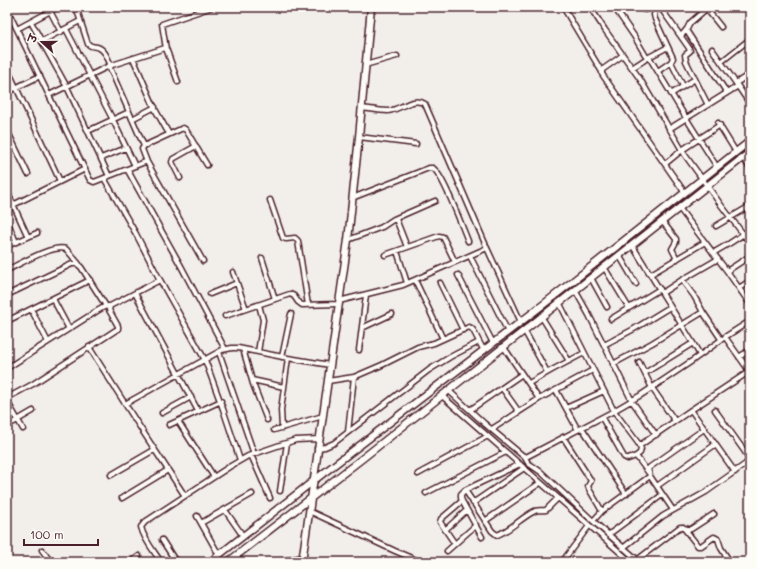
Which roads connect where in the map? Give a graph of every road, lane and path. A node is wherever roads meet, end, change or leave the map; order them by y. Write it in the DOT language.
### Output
graph roads {
  1 [pos="58,7"];
  2 [pos="76,7"];
  3 [pos="212,7"];
  4 [pos="371,7"];
  5 [pos="562,7"];
  6 [pos="590,7"];
  7 [pos="614,7"];
  8 [pos="638,7"];
  9 [pos="654,7"];
  10 [pos="660,7"];
  11 [pos="706,8"];
  12 [pos="50,11"];
  13 [pos="8,12"];
  14 [pos="80,21"];
  15 [pos="31,22"];
  16 [pos="721,27"];
  17 [pos="17,29"];
  18 [pos="66,29"];
  19 [pos="686,30"];
  20 [pos="61,32"];
  21 [pos="681,36"];
  22 [pos="750,39"];
  23 [pos="42,42"];
  24 [pos="668,47"];
  25 [pos="166,49"];
  26 [pos="712,49"];
  27 [pos="623,55"];
  28 [pos="397,56"];
  29 [pos="648,57"];
  30 [pos="133,58"];
  31 [pos="671,62"];
  32 [pos="721,62"];
  33 [pos="365,65"];
  34 [pos="110,66"];
  35 [pos="7,68"];
  36 [pos="632,68"];
  37 [pos="658,71"];
  38 [pos="602,72"];
  39 [pos="750,74"];
  40 [pos="40,76"];
  41 [pos="90,76"];
  42 [pos="695,79"];
  43 [pos="178,82"];
  44 [pos="737,85"];
  45 [pos="683,86"];
  46 [pos="67,87"];
  47 [pos="16,88"];
  48 [pos="7,92"];
  49 [pos="727,93"];
  50 [pos="671,94"];
  51 [pos="49,95"];
  52 [pos="750,104"];
  53 [pos="708,105"];
  54 [pos="154,107"];
  55 [pos="362,108"];
  56 [pos="129,112"];
  57 [pos="686,118"];
  58 [pos="132,119"];
  59 [pos="112,120"];
  60 [pos="669,129"];
  61 [pos="7,130"];
  62 [pos="88,131"];
  63 [pos="169,134"];
  64 [pos="359,137"];
  65 [pos="699,139"];
  66 [pos="750,141"];
  67 [pos="416,144"];
  68 [pos="144,146"];
  69 [pos="196,146"];
  70 [pos="126,148"];
  71 [pos="682,150"];
  72 [pos="736,152"];
  73 [pos="750,152"];
  74 [pos="743,157"];
  75 [pos="101,158"];
  76 [pos="147,162"];
  77 [pos="665,164"];
  78 [pos="207,165"];
  79 [pos="135,166"];
  80 [pos="717,167"];
  81 [pos="750,168"];
  82 [pos="85,169"];
  83 [pos="127,169"];
  84 [pos="28,174"];
  85 [pos="109,176"];
  86 [pos="104,178"];
  87 [pos="180,178"];
  88 [pos="60,181"];
  89 [pos="704,182"];
  90 [pos="7,191"];
  91 [pos="685,193"];
  92 [pos="352,198"];
  93 [pos="270,200"];
  94 [pos="435,201"];
  95 [pos="14,205"];
  96 [pos="750,206"];
  97 [pos="7,208"];
  98 [pos="679,208"];
  99 [pos="396,218"];
  100 [pos="730,218"];
  101 [pos="662,221"];
  102 [pos="7,224"];
  103 [pos="716,226"];
  104 [pos="750,230"];
  105 [pos="37,232"];
  106 [pos="744,234"];
  107 [pos="28,237"];
  108 [pos="348,240"];
  109 [pos="468,241"];
  110 [pos="16,242"];
  111 [pos="705,242"];
  112 [pos="750,243"];
  113 [pos="632,245"];
  114 [pos="7,246"];
  115 [pos="407,247"];
  116 [pos="487,248"];
  117 [pos="397,251"];
  118 [pos="713,253"];
  119 [pos="385,255"];
  120 [pos="619,255"];
  121 [pos="470,256"];
  122 [pos="750,256"];
  123 [pos="262,258"];
  124 [pos="676,259"];
  125 [pos="718,260"];
  126 [pos="203,261"];
  127 [pos="455,262"];
  128 [pos="79,264"];
  129 [pos="604,267"];
  130 [pos="7,270"];
  131 [pos="234,272"];
  132 [pos="727,272"];
  133 [pos="650,274"];
  134 [pos="458,275"];
  135 [pos="591,278"];
  136 [pos="90,280"];
  137 [pos="160,280"];
  138 [pos="415,280"];
  139 [pos="682,280"];
  140 [pos="750,281"];
  141 [pos="238,283"];
  142 [pos="407,283"];
  143 [pos="440,283"];
  144 [pos="636,284"];
  145 [pos="739,288"];
  146 [pos="575,290"];
  147 [pos="661,291"];
  148 [pos="135,293"];
  149 [pos="210,294"];
  150 [pos="7,295"];
  151 [pos="366,295"];
  152 [pos="53,299"];
  153 [pos="275,299"];
  154 [pos="559,302"];
  155 [pos="339,303"];
  156 [pos="750,304"];
  157 [pos="260,305"];
  158 [pos="308,305"];
  159 [pos="108,306"];
  160 [pos="607,307"];
  161 [pos="670,307"];
  162 [pos="629,308"];
  163 [pos="32,309"];
  164 [pos="246,309"];
  165 [pos="703,312"];
  166 [pos="291,314"];
  167 [pos="392,314"];
  168 [pos="225,316"];
  169 [pos="541,316"];
  170 [pos="611,319"];
  171 [pos="7,321"];
  172 [pos="750,321"];
  173 [pos="521,322"];
  174 [pos="682,325"];
  175 [pos="362,328"];
  176 [pos="69,329"];
  177 [pos="463,330"];
  178 [pos="524,330"];
  179 [pos="508,332"];
  180 [pos="723,338"];
  181 [pos="443,339"];
  182 [pos="48,342"];
  183 [pos="479,342"];
  184 [pos="693,343"];
  185 [pos="493,344"];
  186 [pos="604,345"];
  187 [pos="503,346"];
  188 [pos="89,347"];
  189 [pos="225,349"];
  190 [pos="243,349"];
  191 [pos="359,350"];
  192 [pos="750,350"];
  193 [pos="484,351"];
  194 [pos="219,352"];
  195 [pos="258,352"];
  196 [pos="584,353"];
  197 [pos="700,355"];
  198 [pos="282,357"];
  199 [pos="739,357"];
  200 [pos="288,358"];
  201 [pos="204,360"];
  202 [pos="569,361"];
  203 [pos="639,362"];
  204 [pos="613,364"];
  205 [pos="330,366"];
  206 [pos="7,368"];
  207 [pos="593,370"];
  208 [pos="547,372"];
  209 [pos="644,372"];
  210 [pos="750,372"];
  211 [pos="178,374"];
  212 [pos="522,374"];
  213 [pos="354,377"];
  214 [pos="252,380"];
  215 [pos="328,381"];
  216 [pos="529,383"];
  217 [pos="284,387"];
  218 [pos="502,388"];
  219 [pos="652,388"];
  220 [pos="448,390"];
  221 [pos="556,390"];
  222 [pos="604,391"];
  223 [pos="442,395"];
  224 [pos="191,397"];
  225 [pos="540,399"];
  226 [pos="7,400"];
  227 [pos="221,401"];
  228 [pos="632,401"];
  229 [pos="125,404"];
  230 [pos="566,408"];
  231 [pos="470,410"];
  232 [pos="691,410"];
  233 [pos="715,410"];
  234 [pos="33,411"];
  235 [pos="198,411"];
  236 [pos="614,411"];
  237 [pos="519,412"];
  238 [pos="162,413"];
  239 [pos="323,416"];
  240 [pos="602,418"];
  241 [pos="18,420"];
  242 [pos="267,420"];
  243 [pos="178,421"];
  244 [pos="675,421"];
  245 [pos="169,425"];
  246 [pos="7,426"];
  247 [pos="282,428"];
  248 [pos="23,429"];
  249 [pos="492,429"];
  250 [pos="580,429"];
  251 [pos="704,429"];
  252 [pos="274,430"];
  253 [pos="348,432"];
  254 [pos="656,435"];
  255 [pos="488,436"];
  256 [pos="563,437"];
  257 [pos="319,439"];
  258 [pos="287,443"];
  259 [pos="716,444"];
  260 [pos="639,446"];
  261 [pos="317,448"];
  262 [pos="154,450"];
  263 [pos="506,452"];
  264 [pos="253,454"];
  265 [pos="524,456"];
  266 [pos="636,456"];
  267 [pos="240,460"];
  268 [pos="520,464"];
  269 [pos="524,468"];
  270 [pos="168,470"];
  271 [pos="736,472"];
  272 [pos="418,474"];
  273 [pos="649,474"];
  274 [pos="111,475"];
  275 [pos="214,477"];
  276 [pos="540,482"];
  277 [pos="312,484"];
  278 [pos="657,486"];
  279 [pos="465,490"];
  280 [pos="280,491"];
  281 [pos="426,493"];
  282 [pos="252,494"];
  283 [pos="626,494"];
  284 [pos="662,495"];
  285 [pos="185,496"];
  286 [pos="311,497"];
  287 [pos="122,498"];
  288 [pos="270,498"];
  289 [pos="558,498"];
  290 [pos="462,501"];
  291 [pos="473,503"];
  292 [pos="225,510"];
  293 [pos="467,510"];
  294 [pos="673,510"];
  295 [pos="309,511"];
  296 [pos="602,511"];
  297 [pos="714,514"];
  298 [pos="197,516"];
  299 [pos="485,521"];
  300 [pos="592,521"];
  301 [pos="201,523"];
  302 [pos="476,526"];
  303 [pos="589,526"];
  304 [pos="682,526"];
  305 [pos="445,530"];
  306 [pos="608,535"];
  307 [pos="243,536"];
  308 [pos="482,537"];
  309 [pos="162,540"];
  310 [pos="455,544"];
  311 [pos="623,548"];
  312 [pos="42,550"];
  313 [pos="447,551"];
  314 [pos="219,555"];
  315 [pos="139,556"];
  316 [pos="302,560"];
  317 [pos="639,561"];
  318 [pos="51,562"];
  319 [pos="131,562"];
  320 [pos="162,562"];
  321 [pos="176,562"];
  322 [pos="210,562"];
  323 [pos="228,562"];
  324 [pos="278,562"];
  325 [pos="421,562"];
  326 [pos="562,562"];
  327 [pos="631,562"];
  328 [pos="730,562"];
  1 -- 12 [label="street"];
  2 -- 14 [label="street"];
  3 -- 25 [label="street"];
  4 -- 33 [label="street"];
  5 -- 38 [label="street"];
  6 -- 27 [label="street"];
  7 -- 29 [label="street"];
  8 -- 9 [label="street"];
  9 -- 24 [label="street"];
  10 -- 21 [label="street"];
  11 -- 16 [label="street"];
  11 -- 19 [label="street"];
  12 -- 15 [label="street"];
  12 -- 20 [label="street"];
  13 -- 17 [label="street"];
  14 -- 18 [label="street"];
  14 -- 34 [label="street"];
  15 -- 17 [label="street"];
  15 -- 23 [label="street"];
  17 -- 40 [label="street"];
  18 -- 20 [label="street"];
  18 -- 41 [label="street"];
  19 -- 21 [label="street"];
  19 -- 49 [label="street"];
  20 -- 23 [label="street"];
  21 -- 42 [label="street"];
  22 -- 32 [label="street"];
  23 -- 46 [label="street"];
  24 -- 29 [label="street"];
  24 -- 31 [label="street"];
  25 -- 30 [label="street"];
  25 -- 43 [label="street"];
  26 -- 32 [label="street"];
  27 -- 36 [label="street"];
  27 -- 38 [label="street"];
  28 -- 33 [label="street"];
  29 -- 36 [label="street"];
  29 -- 37 [label="street"];
  30 -- 34 [label="street"];
  30 -- 54 [label="street"];
  31 -- 37 [label="street"];
  31 -- 45 [label="street"];
  32 -- 44 [label="street"];
  33 -- 55 [label="street"];
  34 -- 41 [label="street"];
  34 -- 56 [label="street"];
  35 -- 47 [label="street"];
  36 -- 60 [label="street"];
  37 -- 50 [label="street"];
  38 -- 77 [label="street"];
  39 -- 44 [label="street"];
  40 -- 47 [label="street"];
  40 -- 51 [label="street"];
  41 -- 46 [label="street"];
  41 -- 59 [label="street"];
  42 -- 45 [label="street"];
  42 -- 53 [label="street"];
  44 -- 49 [label="street"];
  44 -- 52 [label="street"];
  45 -- 50 [label="street"];
  46 -- 51 [label="street"];
  46 -- 62 [label="street"];
  47 -- 48 [label="street"];
  47 -- 88 [label="street"];
  49 -- 53 [label="street"];
  50 -- 57 [label="street"];
  51 -- 82 [label="street"];
  53 -- 57 [label="street"];
  54 -- 58 [label="street"];
  54 -- 63 [label="street"];
  55 -- 64 [label="street"];
  55 -- 116 [label="street"];
  56 -- 58 [label="street"];
  56 -- 59 [label="street"];
  57 -- 60 [label="street"];
  57 -- 65 [label="street"];
  58 -- 68 [label="street"];
  59 -- 62 [label="street"];
  59 -- 70 [label="street"];
  60 -- 71 [label="street"];
  61 -- 84 [label="street"];
  62 -- 75 [label="street"];
  63 -- 68 [label="street"];
  63 -- 69 [label="street"];
  64 -- 67 [label="street"];
  64 -- 92 [label="street"];
  65 -- 71 [label="street"];
  65 -- 72 [label="street"];
  65 -- 80 [label="street"];
  66 -- 72 [label="street"];
  68 -- 76 [label="street"];
  69 -- 78 [label="street"];
  69 -- 87 [label="street"];
  70 -- 75 [label="street"];
  70 -- 79 [label="street"];
  71 -- 77 [label="street"];
  71 -- 89 [label="street"];
  72 -- 80 [label="street"];
  73 -- 74 [label="street"];
  74 -- 81 [label="street"];
  74 -- 89 [label="street"];
  75 -- 85 [label="street"];
  76 -- 79 [label="street"];
  76 -- 126 [label="street"];
  77 -- 91 [label="street"];
  79 -- 83 [label="street"];
  80 -- 89 [label="street"];
  82 -- 86 [label="street"];
  82 -- 88 [label="street"];
  83 -- 85 [label="street"];
  83 -- 189 [label="street"];
  85 -- 86 [label="street"];
  86 -- 137 [label="street"];
  88 -- 95 [label="street"];
  89 -- 91 [label="street"];
  89 -- 98 [label="street"];
  89 -- 100 [label="street"];
  90 -- 95 [label="street"];
  91 -- 173 [label="street"];
  92 -- 108 [label="street"];
  92 -- 109 [label="street"];
  93 -- 158 [label="street"];
  94 -- 99 [label="street"];
  95 -- 97 [label="street"];
  95 -- 107 [label="street"];
  96 -- 100 [label="street"];
  98 -- 101 [label="street"];
  98 -- 111 [label="street"];
  99 -- 108 [label="street"];
  99 -- 115 [label="street"];
  100 -- 103 [label="street"];
  100 -- 106 [label="street"];
  101 -- 113 [label="street"];
  101 -- 124 [label="street"];
  102 -- 110 [label="street"];
  104 -- 106 [label="street"];
  105 -- 107 [label="street"];
  106 -- 112 [label="street"];
  106 -- 118 [label="street"];
  107 -- 110 [label="street"];
  108 -- 155 [label="street"];
  110 -- 114 [label="street"];
  111 -- 118 [label="street"];
  111 -- 124 [label="street"];
  113 -- 120 [label="street"];
  113 -- 133 [label="street"];
  115 -- 117 [label="street"];
  115 -- 127 [label="street"];
  116 -- 121 [label="street"];
  116 -- 173 [label="street"];
  117 -- 119 [label="street"];
  117 -- 142 [label="street"];
  118 -- 125 [label="street"];
  120 -- 129 [label="street"];
  120 -- 144 [label="street"];
  121 -- 127 [label="street"];
  121 -- 179 [label="street"];
  122 -- 132 [label="street"];
  123 -- 153 [label="street"];
  124 -- 133 [label="street"];
  125 -- 132 [label="street"];
  125 -- 139 [label="street"];
  127 -- 138 [label="street"];
  128 -- 130 [label="street"];
  128 -- 136 [label="street"];
  128 -- 150 [label="street"];
  129 -- 135 [label="street"];
  129 -- 162 [label="street"];
  131 -- 141 [label="street"];
  132 -- 145 [label="street"];
  133 -- 147 [label="street"];
  134 -- 185 [label="street"];
  135 -- 146 [label="street"];
  135 -- 160 [label="street"];
  136 -- 152 [label="street"];
  136 -- 159 [label="street"];
  137 -- 148 [label="street"];
  137 -- 201 [label="street"];
  138 -- 142 [label="street"];
  138 -- 181 [label="street"];
  139 -- 147 [label="street"];
  139 -- 165 [label="street"];
  140 -- 145 [label="street"];
  141 -- 149 [label="street"];
  141 -- 164 [label="street"];
  142 -- 151 [label="street"];
  143 -- 177 [label="street"];
  145 -- 156 [label="street"];
  146 -- 154 [label="street"];
  146 -- 186 [label="street"];
  147 -- 161 [label="street"];
  147 -- 162 [label="street"];
  148 -- 159 [label="street"];
  148 -- 211 [label="street"];
  151 -- 155 [label="street"];
  151 -- 175 [label="street"];
  152 -- 163 [label="street"];
  152 -- 176 [label="street"];
  153 -- 157 [label="street"];
  153 -- 158 [label="street"];
  154 -- 169 [label="street"];
  154 -- 196 [label="street"];
  155 -- 158 [label="street"];
  155 -- 205 [label="street"];
  157 -- 164 [label="street"];
  157 -- 195 [label="street"];
  159 -- 176 [label="street"];
  159 -- 188 [label="street"];
  161 -- 174 [label="street"];
  161 -- 186 [label="street"];
  162 -- 170 [label="street"];
  163 -- 171 [label="street"];
  163 -- 182 [label="street"];
  164 -- 168 [label="street"];
  165 -- 174 [label="street"];
  165 -- 180 [label="street"];
  166 -- 198 [label="street"];
  167 -- 175 [label="street"];
  169 -- 178 [label="street"];
  169 -- 202 [label="street"];
  172 -- 180 [label="street"];
  173 -- 179 [label="street"];
  174 -- 184 [label="street"];
  174 -- 204 [label="street"];
  175 -- 191 [label="street"];
  176 -- 182 [label="street"];
  177 -- 181 [label="street"];
  177 -- 183 [label="street"];
  178 -- 187 [label="street"];
  178 -- 208 [label="street"];
  179 -- 185 [label="street"];
  180 -- 197 [label="street"];
  180 -- 199 [label="street"];
  181 -- 213 [label="street"];
  182 -- 206 [label="street"];
  183 -- 193 [label="street"];
  183 -- 253 [label="street"];
  184 -- 197 [label="street"];
  184 -- 209 [label="street"];
  185 -- 193 [label="street"];
  186 -- 204 [label="street"];
  187 -- 212 [label="street"];
  187 -- 220 [label="street"];
  188 -- 226 [label="street"];
  188 -- 229 [label="street"];
  189 -- 190 [label="street"];
  189 -- 194 [label="street"];
  190 -- 195 [label="street"];
  190 -- 214 [label="street"];
  192 -- 199 [label="street"];
  193 -- 277 [label="street"];
  194 -- 201 [label="street"];
  194 -- 264 [label="street"];
  195 -- 198 [label="street"];
  196 -- 202 [label="street"];
  196 -- 207 [label="street"];
  197 -- 219 [label="street"];
  198 -- 200 [label="street"];
  199 -- 210 [label="street"];
  200 -- 205 [label="street"];
  200 -- 217 [label="street"];
  201 -- 211 [label="street"];
  201 -- 227 [label="street"];
  202 -- 208 [label="street"];
  203 -- 209 [label="street"];
  204 -- 228 [label="street"];
  205 -- 215 [label="street"];
  207 -- 221 [label="street"];
  207 -- 222 [label="street"];
  208 -- 216 [label="street"];
  209 -- 219 [label="street"];
  210 -- 232 [label="street"];
  211 -- 224 [label="street"];
  211 -- 229 [label="street"];
  212 -- 216 [label="street"];
  212 -- 218 [label="street"];
  213 -- 215 [label="street"];
  213 -- 253 [label="street"];
  214 -- 217 [label="street"];
  214 -- 242 [label="street"];
  215 -- 239 [label="street"];
  216 -- 225 [label="street"];
  217 -- 247 [label="street"];
  218 -- 231 [label="street"];
  218 -- 237 [label="street"];
  219 -- 228 [label="street"];
  219 -- 244 [label="street"];
  220 -- 223 [label="street"];
  220 -- 231 [label="street"];
  221 -- 225 [label="street"];
  221 -- 230 [label="street"];
  222 -- 230 [label="street"];
  222 -- 236 [label="street"];
  223 -- 255 [label="street"];
  223 -- 286 [label="street"];
  224 -- 235 [label="street"];
  224 -- 238 [label="street"];
  225 -- 237 [label="street"];
  226 -- 241 [label="street"];
  227 -- 235 [label="street"];
  227 -- 267 [label="street"];
  228 -- 236 [label="street"];
  228 -- 254 [label="street"];
  229 -- 262 [label="street"];
  230 -- 250 [label="street"];
  231 -- 249 [label="street"];
  232 -- 244 [label="street"];
  232 -- 251 [label="street"];
  233 -- 271 [label="street"];
  234 -- 241 [label="street"];
  235 -- 243 [label="street"];
  236 -- 240 [label="street"];
  236 -- 260 [label="street"];
  237 -- 249 [label="street"];
  239 -- 247 [label="street"];
  239 -- 257 [label="street"];
  240 -- 250 [label="street"];
  240 -- 266 [label="street"];
  241 -- 246 [label="street"];
  241 -- 248 [label="street"];
  243 -- 245 [label="street"];
  243 -- 275 [label="street"];
  244 -- 254 [label="street"];
  247 -- 252 [label="street"];
  249 -- 265 [label="street"];
  250 -- 256 [label="street"];
  250 -- 283 [label="street"];
  251 -- 259 [label="street"];
  251 -- 273 [label="street"];
  253 -- 261 [label="street"];
  254 -- 260 [label="street"];
  255 -- 263 [label="street"];
  255 -- 272 [label="street"];
  256 -- 265 [label="street"];
  256 -- 296 [label="street"];
  257 -- 258 [label="street"];
  257 -- 261 [label="street"];
  258 -- 264 [label="street"];
  258 -- 280 [label="street"];
  259 -- 271 [label="street"];
  259 -- 278 [label="street"];
  260 -- 266 [label="street"];
  261 -- 277 [label="street"];
  262 -- 270 [label="street"];
  262 -- 274 [label="street"];
  263 -- 268 [label="street"];
  263 -- 281 [label="street"];
  264 -- 267 [label="street"];
  264 -- 288 [label="street"];
  265 -- 300 [label="street"];
  266 -- 273 [label="street"];
  267 -- 275 [label="street"];
  268 -- 269 [label="street"];
  268 -- 279 [label="street"];
  269 -- 276 [label="street"];
  269 -- 291 [label="street"];
  270 -- 285 [label="street"];
  270 -- 287 [label="street"];
  271 -- 294 [label="street"];
  273 -- 278 [label="street"];
  273 -- 283 [label="street"];
  275 -- 285 [label="street"];
  276 -- 289 [label="street"];
  276 -- 299 [label="street"];
  277 -- 286 [label="street"];
  277 -- 307 [label="street"];
  278 -- 284 [label="street"];
  279 -- 290 [label="street"];
  279 -- 291 [label="street"];
  282 -- 292 [label="street"];
  283 -- 296 [label="street"];
  284 -- 294 [label="street"];
  284 -- 306 [label="street"];
  285 -- 320 [label="street"];
  286 -- 295 [label="street"];
  286 -- 323 [label="street"];
  289 -- 299 [label="street"];
  289 -- 303 [label="street"];
  290 -- 293 [label="street"];
  290 -- 305 [label="street"];
  291 -- 299 [label="street"];
  292 -- 301 [label="street"];
  292 -- 307 [label="street"];
  293 -- 302 [label="street"];
  293 -- 305 [label="street"];
  294 -- 311 [label="street"];
  295 -- 316 [label="street"];
  295 -- 325 [label="street"];
  296 -- 300 [label="street"];
  297 -- 304 [label="street"];
  298 -- 301 [label="street"];
  300 -- 306 [label="street"];
  301 -- 314 [label="street"];
  302 -- 308 [label="street"];
  302 -- 310 [label="street"];
  303 -- 326 [label="street"];
  303 -- 327 [label="street"];
  304 -- 317 [label="street"];
  304 -- 328 [label="street"];
  305 -- 310 [label="street"];
  306 -- 311 [label="street"];
  307 -- 314 [label="street"];
  309 -- 321 [label="street"];
  310 -- 313 [label="street"];
  311 -- 317 [label="street"];
  312 -- 318 [label="street"];
  314 -- 322 [label="street"];
  315 -- 319 [label="street"];
  316 -- 324 [label="street"];
}
